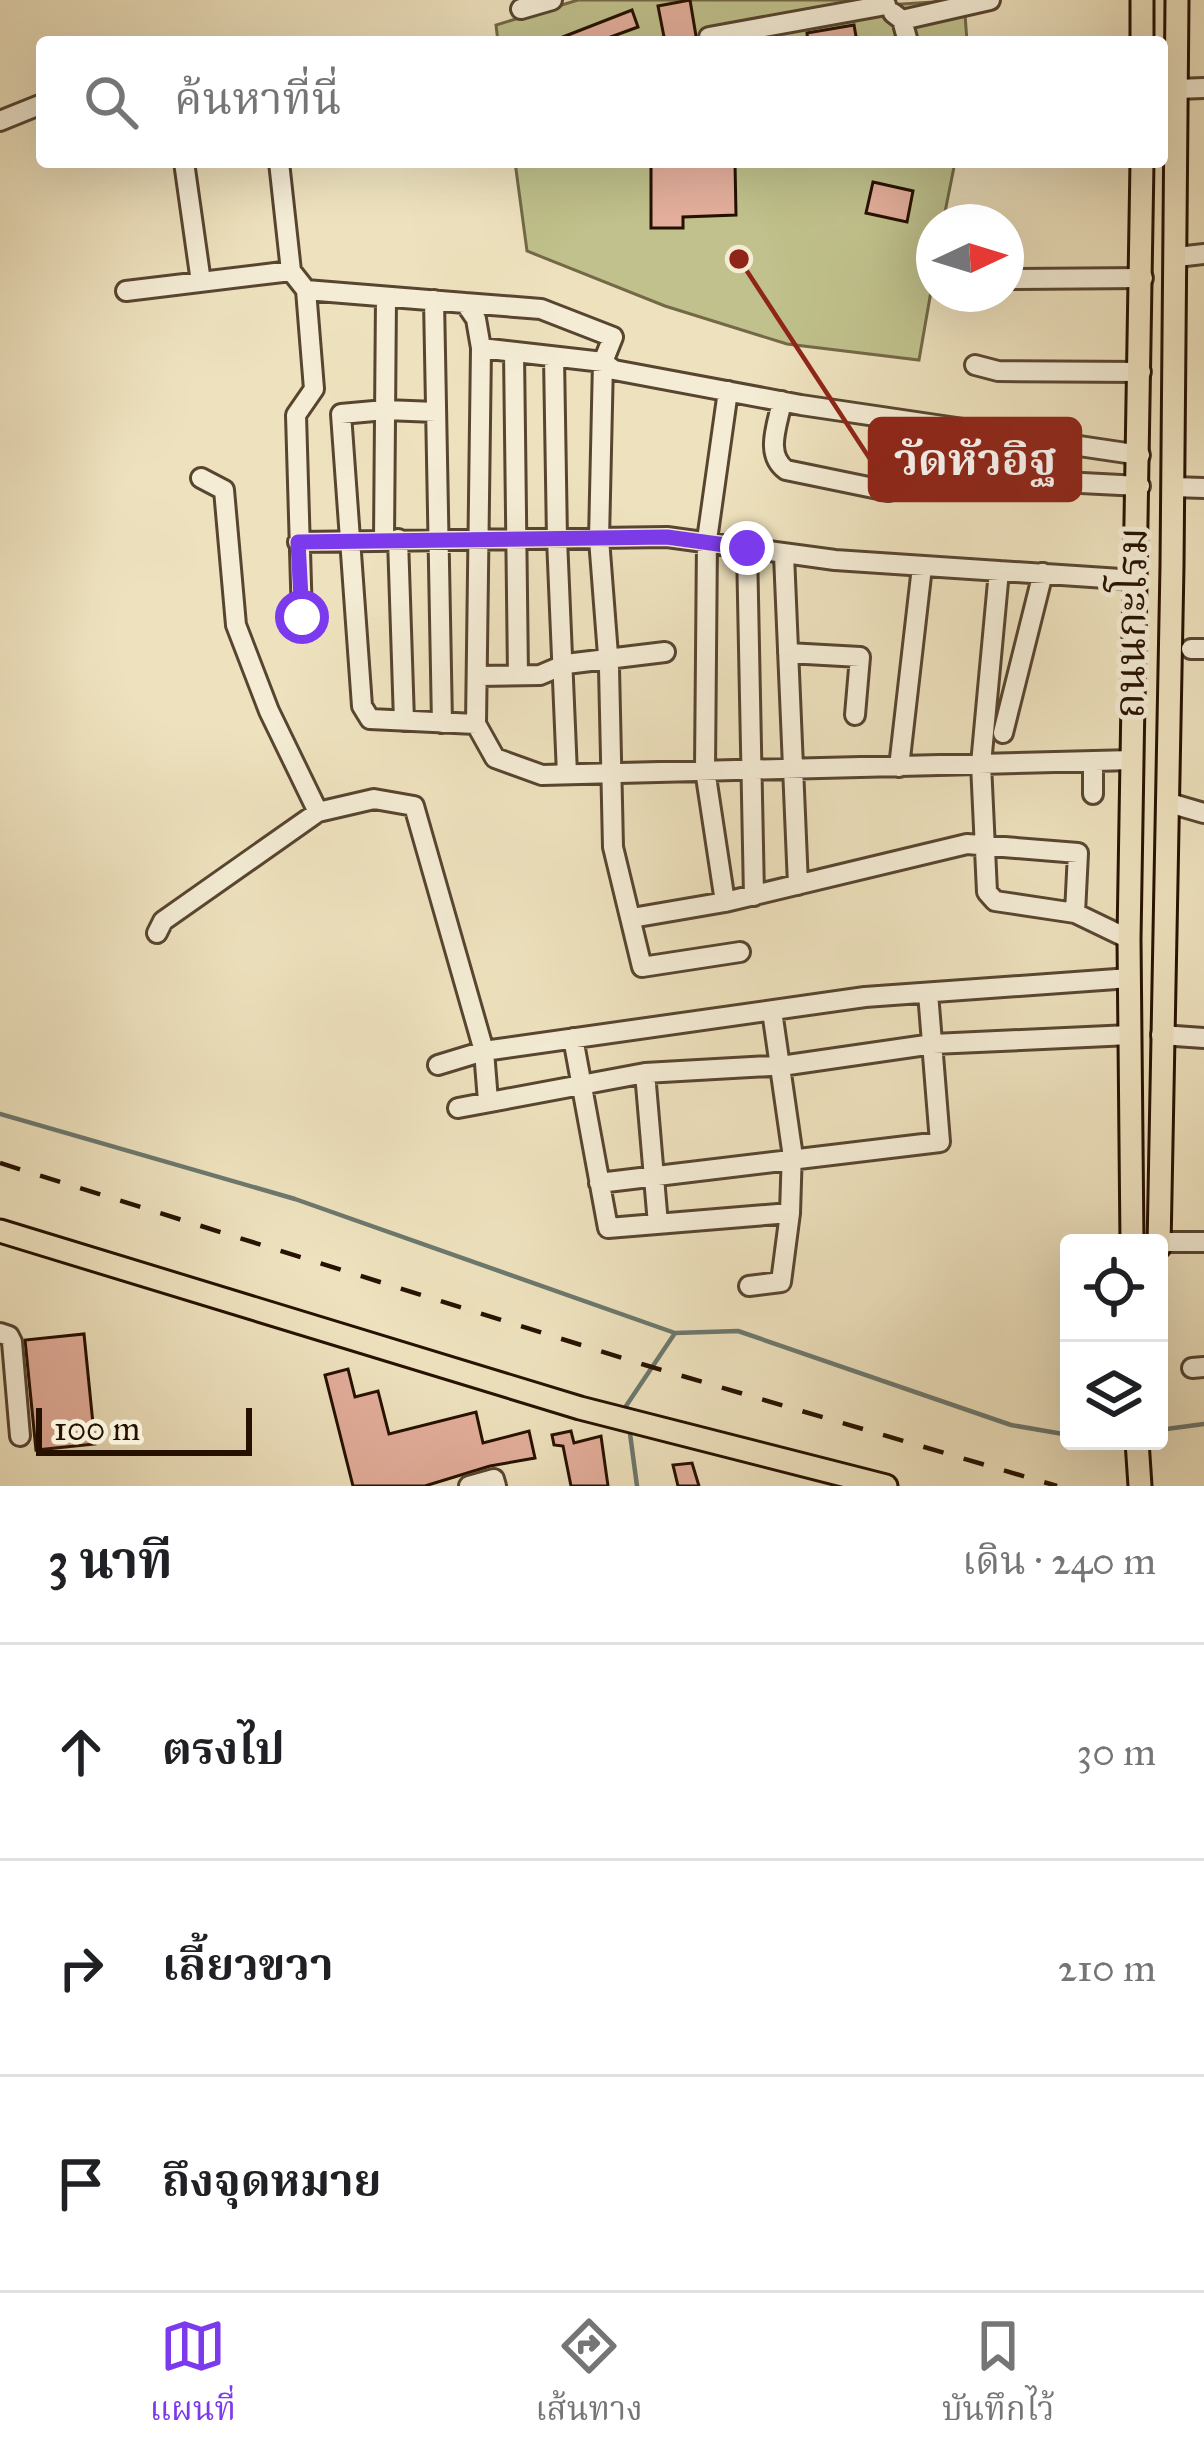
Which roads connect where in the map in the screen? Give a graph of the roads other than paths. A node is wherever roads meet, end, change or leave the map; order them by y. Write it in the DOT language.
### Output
graph roads {
  1 [pos="553,0"];
  2 [pos="986,0"];
  3 [pos="1142,0"];
  4 [pos="1177,0"];
  5 [pos="885,3"];
  6 [pos="521,9"];
  7 [pos="902,20"];
  8 [pos="715,36"];
  9 [pos="906,36"];
  10 [pos="1142,36"];
  11 [pos="1177,88"];
  12 [pos="1204,88"];
  13 [pos="36,106"];
  14 [pos="0,121"];
  15 [pos="185,168"];
  16 [pos="280,168"];
  17 [pos="1142,168"];
  18 [pos="1204,254"];
  19 [pos="1177,257"];
  20 [pos="291,271"];
  21 [pos="1143,278"];
  22 [pos="1024,279"];
  23 [pos="200,282"];
  24 [pos="306,290"];
  25 [pos="126,291"];
  26 [pos="386,297"];
  27 [pos="434,300"];
  28 [pos="465,303"];
  29 [pos="481,348"];
  30 [pos="514,352"];
  31 [pos="554,357"];
  32 [pos="603,362"];
  33 [pos="975,365"];
  34 [pos="1141,372"];
  35 [pos="728,391"];
  36 [pos="308,398"];
  37 [pos="782,401"];
  38 [pos="385,410"];
  39 [pos="436,412"];
  40 [pos="341,414"];
  41 [pos="1140,455"];
  42 [pos="201,478"];
  43 [pos="1140,486"];
  44 [pos="1173,487"];
  45 [pos="1204,488"];
  46 [pos="438,538"];
  47 [pos="476,538"];
  48 [pos="515,538"];
  49 [pos="599,538"];
  50 [pos="391,539"];
  51 [pos="556,539"];
  52 [pos="706,540"];
  53 [pos="351,541"];
  54 [pos="298,542"];
  55 [pos="747,548"];
  56 [pos="784,555"];
  57 [pos="922,568"];
  58 [pos="999,571"];
  59 [pos="1043,573"];
  60 [pos="1136,580"];
  61 [pos="302,617"];
  62 [pos="665,652"];
  63 [pos="788,653"];
  64 [pos="608,659"];
  65 [pos="561,666"];
  66 [pos="518,675"];
  67 [pos="479,676"];
  68 [pos="855,715"];
  69 [pos="404,721"];
  70 [pos="442,723"];
  71 [pos="476,724"];
  72 [pos="1003,733"];
  73 [pos="1093,760"];
  74 [pos="1133,760"];
  75 [pos="981,764"];
  76 [pos="898,767"];
  77 [pos="791,769"];
  78 [pos="706,770"];
  79 [pos="750,770"];
  80 [pos="611,773"];
  81 [pos="567,774"];
  82 [pos="1093,794"];
  83 [pos="1166,802"];
  84 [pos="318,812"];
  85 [pos="1204,813"];
  86 [pos="985,845"];
  87 [pos="798,885"];
  88 [pos="754,896"];
  89 [pos="724,902"];
  90 [pos="1075,913"];
  91 [pos="632,918"];
  92 [pos="157,932"];
  93 [pos="1130,939"];
  94 [pos="740,952"];
  95 [pos="1130,978"];
  96 [pos="928,993"];
  97 [pos="772,1011"];
  98 [pos="1130,1035"];
  99 [pos="1161,1036"];
  100 [pos="573,1038"];
  101 [pos="1204,1038"];
  102 [pos="933,1044"];
  103 [pos="484,1051"];
  104 [pos="438,1065"];
  105 [pos="782,1065"];
  106 [pos="645,1073"];
  107 [pos="578,1082"];
  108 [pos="488,1101"];
  109 [pos="458,1108"];
  110 [pos="792,1159"];
  111 [pos="655,1175"];
  112 [pos="599,1183"];
  113 [pos="790,1213"];
  114 [pos="658,1224"];
  115 [pos="0,1232"];
  116 [pos="1132,1234"];
  117 [pos="1160,1234"];
  118 [pos="1204,1242"];
  119 [pos="1168,1244"];
  120 [pos="749,1286"];
  121 [pos="0,1334"];
  122 [pos="20,1436"];
  123 [pos="1137,1450"];
  124 [pos="469,1486"];
  125 [pos="496,1486"];
  126 [pos="886,1486"];
  127 [pos="1140,1486"];
  1 -- 6 [label="street"];
  2 -- 7 [label="street"];
  3 -- 10 [label="main road"];
  4 -- 11 [label="main road, ถนนกะโรม"];
  5 -- 7 [label="street"];
  5 -- 8 [label="street"];
  7 -- 9 [label="street"];
  11 -- 12 [label="street"];
  11 -- 19 [label="main road, ถนนกะโรม"];
  13 -- 14 [label="street"];
  15 -- 23 [label="street"];
  16 -- 20 [label="street"];
  17 -- 21 [label="main road, ถนนกะโรม"];
  18 -- 19 [label="street"];
  19 -- 44 [label="main road, ถนนกะโรม"];
  20 -- 23 [label="street"];
  20 -- 24 [label="street"];
  21 -- 22 [label="street"];
  21 -- 34 [label="main road, ถนนกะโรม"];
  23 -- 25 [label="street"];
  24 -- 26 [label="street"];
  24 -- 36 [label="street"];
  26 -- 27 [label="street"];
  26 -- 38 [label="street"];
  27 -- 28 [label="street"];
  27 -- 39 [label="street"];
  28 -- 29 [label="street"];
  28 -- 32 [label="street"];
  29 -- 30 [label="street"];
  29 -- 47 [label="street"];
  30 -- 31 [label="street"];
  30 -- 48 [label="street"];
  31 -- 32 [label="street"];
  31 -- 51 [label="street"];
  32 -- 35 [label="street"];
  32 -- 49 [label="street"];
  33 -- 34 [label="street"];
  34 -- 41 [label="main road, ถนนกะโรม"];
  35 -- 37 [label="street"];
  35 -- 52 [label="street"];
  36 -- 40 [label="street"];
  36 -- 54 [label="street"];
  37 -- 41 [label="street"];
  37 -- 43 [label="street"];
  38 -- 39 [label="street"];
  38 -- 40 [label="street"];
  38 -- 50 [label="street"];
  39 -- 46 [label="street"];
  40 -- 53 [label="street"];
  41 -- 43 [label="main road, ถนนกะโรม"];
  42 -- 84 [label="street"];
  43 -- 44 [label="main road"];
  43 -- 60 [label="main road, ถนนกะโรม"];
  44 -- 45 [label="street"];
  44 -- 83 [label="main road, ถนนกะโรม"];
  46 -- 47 [label="street"];
  46 -- 50 [label="street"];
  46 -- 70 [label="street"];
  47 -- 48 [label="street"];
  47 -- 67 [label="street"];
  48 -- 51 [label="street"];
  48 -- 66 [label="street"];
  49 -- 51 [label="street"];
  49 -- 52 [label="street"];
  49 -- 64 [label="street"];
  50 -- 53 [label="street"];
  50 -- 69 [label="street"];
  51 -- 65 [label="street"];
  52 -- 55 [label="street"];
  52 -- 78 [label="street"];
  53 -- 54 [label="street"];
  53 -- 69 [label="street"];
  54 -- 61 [label="street"];
  55 -- 56 [label="street"];
  55 -- 79 [label="street"];
  56 -- 57 [label="street"];
  56 -- 63 [label="street"];
  57 -- 58 [label="street"];
  57 -- 76 [label="street"];
  58 -- 59 [label="street"];
  58 -- 75 [label="street"];
  59 -- 60 [label="street"];
  59 -- 72 [label="street"];
  60 -- 74 [label="main road, ถนนกะโรม"];
  62 -- 64 [label="street"];
  63 -- 68 [label="street"];
  63 -- 77 [label="street"];
  64 -- 65 [label="street"];
  64 -- 80 [label="street"];
  65 -- 66 [label="street"];
  65 -- 81 [label="street"];
  66 -- 67 [label="street"];
  67 -- 71 [label="street"];
  69 -- 70 [label="street"];
  70 -- 71 [label="street"];
  71 -- 81 [label="street"];
  73 -- 74 [label="street"];
  73 -- 75 [label="street"];
  73 -- 82 [label="street"];
  74 -- 93 [label="main road, ถนนกะโรม"];
  75 -- 76 [label="street"];
  75 -- 86 [label="street"];
  76 -- 77 [label="street"];
  77 -- 79 [label="street"];
  77 -- 87 [label="street"];
  78 -- 79 [label="street"];
  78 -- 80 [label="street"];
  78 -- 89 [label="street"];
  79 -- 88 [label="street"];
  80 -- 81 [label="street"];
  80 -- 91 [label="street"];
  83 -- 85 [label="street"];
  83 -- 99 [label="main road, ถนนกะโรม"];
  84 -- 92 [label="street"];
  84 -- 103 [label="street"];
  86 -- 87 [label="street"];
  86 -- 90 [label="street"];
  86 -- 90 [label="street"];
  87 -- 88 [label="street"];
  88 -- 89 [label="street"];
  89 -- 91 [label="street"];
  90 -- 93 [label="street"];
  91 -- 94 [label="street"];
  93 -- 95 [label="main road, ถนนกะโรม"];
  95 -- 96 [label="street"];
  95 -- 98 [label="main road, ถนนกะโรม"];
  96 -- 97 [label="street"];
  96 -- 102 [label="street"];
  97 -- 100 [label="street"];
  97 -- 105 [label="street"];
  98 -- 99 [label="main road"];
  98 -- 102 [label="street"];
  98 -- 116 [label="main road, ถนนกะโรม"];
  99 -- 101 [label="street"];
  99 -- 117 [label="main road, ถนนกะโรม"];
  100 -- 103 [label="street"];
  100 -- 107 [label="street"];
  102 -- 105 [label="street"];
  102 -- 110 [label="street"];
  103 -- 104 [label="street"];
  103 -- 108 [label="street"];
  105 -- 106 [label="street"];
  105 -- 110 [label="street"];
  106 -- 107 [label="street"];
  106 -- 111 [label="street"];
  107 -- 108 [label="street"];
  107 -- 112 [label="street"];
  108 -- 109 [label="street"];
  110 -- 111 [label="street"];
  110 -- 113 [label="street"];
  111 -- 112 [label="street"];
  111 -- 114 [label="street"];
  112 -- 114 [label="street"];
  113 -- 114 [label="street"];
  113 -- 120 [label="street"];
  115 -- 126 [label="main road"];
  118 -- 119 [label="street"];
  121 -- 122 [label="street"];
  123 -- 127 [label="main road"];
  124 -- 125 [label="street"];
}
